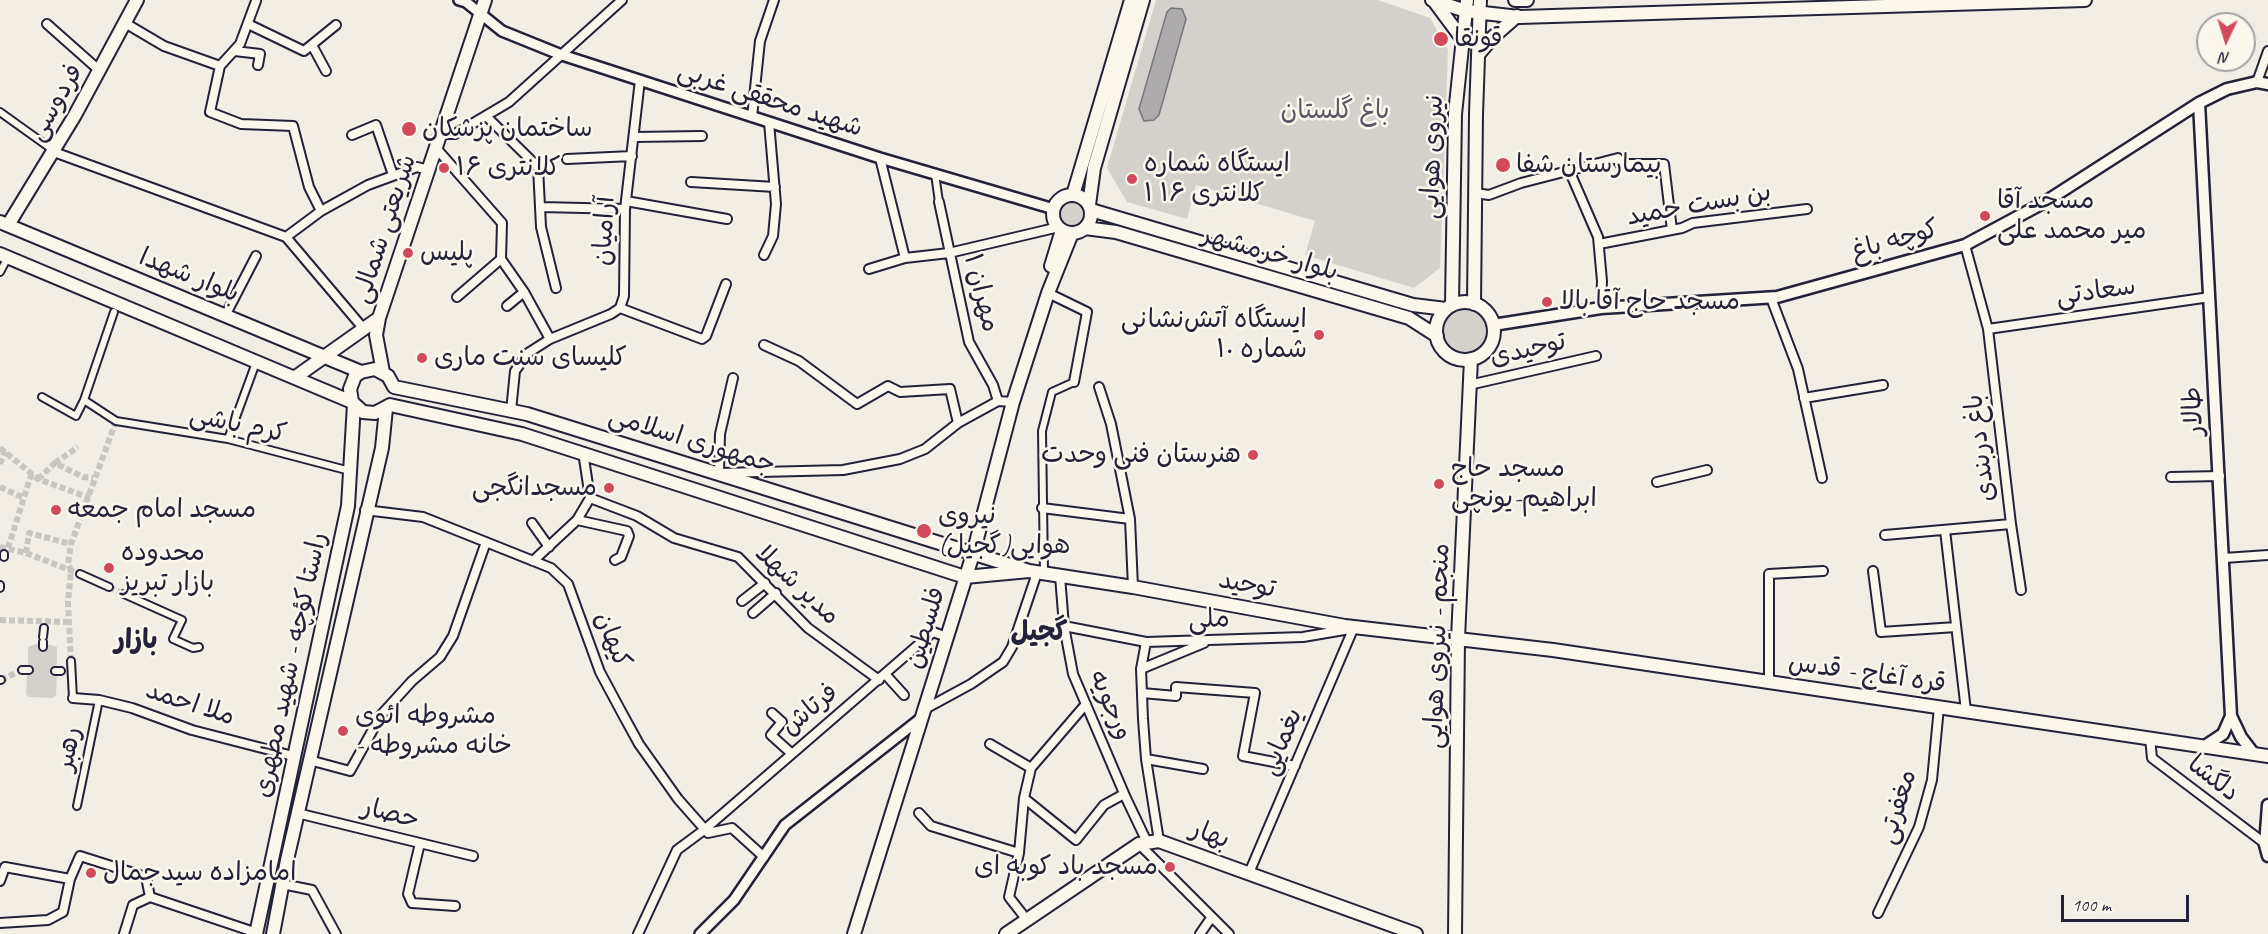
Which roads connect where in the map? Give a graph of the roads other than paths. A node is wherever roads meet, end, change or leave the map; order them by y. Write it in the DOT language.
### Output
graph roads {
  1 [pos="137,0"];
  2 [pos="459,0"];
  3 [pos="485,0"];
  4 [pos="774,0"];
  5 [pos="1131,0"];
  6 [pos="1143,0"];
  7 [pos="1432,0"];
  8 [pos="1480,0"];
  9 [pos="1515,0"];
  10 [pos="1527,0"];
  11 [pos="2085,0"];
  12 [pos="256,1"];
  13 [pos="621,2"];
  14 [pos="1467,6"];
  15 [pos="481,13"];
  16 [pos="1480,13"];
  17 [pos="1516,16"];
  18 [pos="125,23"];
  19 [pos="47,24"];
  20 [pos="248,24"];
  21 [pos="336,25"];
  22 [pos="1463,40"];
  23 [pos="312,45"];
  24 [pos="235,51"];
  25 [pos="2268,51"];
  26 [pos="559,54"];
  27 [pos="1479,55"];
  28 [pos="258,65"];
  29 [pos="220,66"];
  30 [pos="100,71"];
  31 [pos="326,71"];
  32 [pos="640,80"];
  33 [pos="2262,83"];
  34 [pos="2199,104"];
  35 [pos="0,112"];
  36 [pos="486,116"];
  37 [pos="752,117"];
  38 [pos="769,122"];
  39 [pos="440,134"];
  40 [pos="352,135"];
  41 [pos="702,136"];
  42 [pos="634,137"];
  43 [pos="436,148"];
  44 [pos="54,152"];
  45 [pos="632,156"];
  46 [pos="880,158"];
  47 [pos="567,159"];
  48 [pos="429,170"];
  49 [pos="1569,170"];
  50 [pos="935,174"];
  51 [pos="393,175"];
  52 [pos="692,182"];
  53 [pos="775,187"];
  54 [pos="1475,193"];
  55 [pos="1073,195"];
  56 [pos="939,202"];
  57 [pos="625,205"];
  58 [pos="541,207"];
  59 [pos="1090,208"];
  60 [pos="1054,209"];
  61 [pos="1807,209"];
  62 [pos="321,212"];
  63 [pos="727,219"];
  64 [pos="4,224"];
  65 [pos="1085,228"];
  66 [pos="1064,230"];
  67 [pos="1672,230"];
  68 [pos="286,237"];
  69 [pos="1599,244"];
  70 [pos="1965,245"];
  71 [pos="1230,251"];
  72 [pos="949,253"];
  73 [pos="764,255"];
  74 [pos="4,256"];
  75 [pos="256,256"];
  76 [pos="905,258"];
  77 [pos="501,259"];
  78 [pos="1226,264"];
  79 [pos="869,268"];
  80 [pos="0,272"];
  81 [pos="726,284"];
  82 [pos="556,288"];
  83 [pos="524,291"];
  84 [pos="1047,293"];
  85 [pos="457,297"];
  86 [pos="2210,297"];
  87 [pos="1771,298"];
  88 [pos="1474,304"];
  89 [pos="507,306"];
  90 [pos="1449,307"];
  91 [pos="620,308"];
  92 [pos="1601,308"];
  93 [pos="114,312"];
  94 [pos="225,316"];
  95 [pos="379,318"];
  96 [pos="1493,325"];
  97 [pos="363,328"];
  98 [pos="1988,329"];
  99 [pos="1437,336"];
  100 [pos="550,339"];
  101 [pos="764,345"];
  102 [pos="1596,356"];
  103 [pos="322,357"];
  104 [pos="1471,359"];
  105 [pos="254,368"];
  106 [pos="361,372"];
  107 [pos="383,372"];
  108 [pos="297,376"];
  109 [pos="733,378"];
  110 [pos="1074,381"];
  111 [pos="1470,385"];
  112 [pos="1883,385"];
  113 [pos="1099,387"];
  114 [pos="42,397"];
  115 [pos="1804,398"];
  116 [pos="84,400"];
  117 [pos="1006,401"];
  118 [pos="353,403"];
  119 [pos="388,407"];
  120 [pos="511,411"];
  121 [pos="958,423"];
  122 [pos="587,432"];
  123 [pos="228,440"];
  124 [pos="583,452"];
  125 [pos="1707,470"];
  126 [pos="351,471"];
  127 [pos="720,473"];
  128 [pos="2220,476"];
  129 [pos="2171,477"];
  130 [pos="1822,478"];
  131 [pos="1658,482"];
  132 [pos="350,487"];
  133 [pos="370,494"];
  134 [pos="590,498"];
  135 [pos="1042,508"];
  136 [pos="366,510"];
  137 [pos="1130,519"];
  138 [pos="577,520"];
  139 [pos="532,523"];
  140 [pos="2011,524"];
  141 [pos="1945,530"];
  142 [pos="1886,535"];
  143 [pos="486,542"];
  144 [pos="549,547"];
  145 [pos="969,552"];
  146 [pos="2268,555"];
  147 [pos="2224,558"];
  148 [pos="615,560"];
  149 [pos="533,561"];
  150 [pos="1823,571"];
  151 [pos="1873,571"];
  152 [pos="1037,573"];
  153 [pos="80,574"];
  154 [pos="961,576"];
  155 [pos="1060,576"];
  156 [pos="765,583"];
  157 [pos="109,587"];
  158 [pos="1133,587"];
  159 [pos="2021,590"];
  160 [pos="124,594"];
  161 [pos="776,594"];
  162 [pos="742,601"];
  163 [pos="753,613"];
  164 [pos="1064,626"];
  165 [pos="1354,627"];
  166 [pos="1956,627"];
  167 [pos="44,628"];
  168 [pos="946,638"];
  169 [pos="1458,638"];
  170 [pos="1208,641"];
  171 [pos="43,642"];
  172 [pos="1146,642"];
  173 [pos="199,647"];
  174 [pos="71,661"];
  175 [pos="1142,669"];
  176 [pos="882,677"];
  177 [pos="1769,682"];
  178 [pos="1142,693"];
  179 [pos="904,695"];
  180 [pos="73,698"];
  181 [pos="99,700"];
  182 [pos="1086,704"];
  183 [pos="1939,707"];
  184 [pos="1966,711"];
  185 [pos="772,713"];
  186 [pos="922,714"];
  187 [pos="2231,716"];
  188 [pos="2150,738"];
  189 [pos="990,744"];
  190 [pos="2205,746"];
  191 [pos="791,753"];
  192 [pos="2254,754"];
  193 [pos="293,756"];
  194 [pos="2268,756"];
  195 [pos="1146,759"];
  196 [pos="309,760"];
  197 [pos="1294,766"];
  198 [pos="1031,768"];
  199 [pos="1203,770"];
  200 [pos="1124,794"];
  201 [pos="1024,798"];
  202 [pos="2268,805"];
  203 [pos="77,806"];
  204 [pos="297,813"];
  205 [pos="919,813"];
  206 [pos="704,830"];
  207 [pos="1148,842"];
  208 [pos="420,843"];
  209 [pos="2267,848"];
  210 [pos="1019,853"];
  211 [pos="473,856"];
  212 [pos="764,857"];
  213 [pos="3,866"];
  214 [pos="1249,873"];
  215 [pos="70,879"];
  216 [pos="0,880"];
  217 [pos="282,884"];
  218 [pos="150,897"];
  219 [pos="455,906"];
  220 [pos="1878,913"];
  221 [pos="1211,918"];
  222 [pos="1027,920"];
  223 [pos="0,923"];
  224 [pos="256,933"];
  225 [pos="124,934"];
  226 [pos="273,934"];
  227 [pos="336,934"];
  228 [pos="638,934"];
  229 [pos="700,934"];
  230 [pos="854,934"];
  231 [pos="1006,934"];
  232 [pos="1200,934"];
  233 [pos="1229,934"];
  234 [pos="1416,934"];
  235 [pos="1455,934"];
  1 -- 18 [label="main road, فردوسی"];
  2 -- 15 [label="street, شهید محققی غربی"];
  3 -- 15 [label="main road, شریعتی شمالی"];
  4 -- 37 [label="street"];
  5 -- 55 [label="main road"];
  6 -- 59 [label="main road"];
  7 -- 14 [label="main road"];
  7 -- 22 [label="main road"];
  8 -- 16 [label="main road, نیروی هوایی"];
  9 -- 10 [label="main road"];
  11 -- 17 [label="main road"];
  12 -- 20 [label="street"];
  13 -- 26 [label="street"];
  14 -- 16 [label="main road"];
  14 -- 22 [label="main road, نیروی هوایی"];
  15 -- 26 [label="street, شهید محققی غربی"];
  15 -- 39 [label="main road, شریعتی شمالی"];
  16 -- 17 [label="main road"];
  16 -- 27 [label="main road, نیروی هوایی"];
  17 -- 27 [label="main road"];
  18 -- 29 [label="street"];
  18 -- 30 [label="main road, فردوسی"];
  19 -- 30 [label="street"];
  20 -- 23 [label="street"];
  20 -- 24 [label="street"];
  21 -- 23 [label="street"];
  22 -- 90 [label="main road, نیروی هوایی"];
  23 -- 31 [label="street"];
  24 -- 28 [label="street"];
  24 -- 29 [label="street"];
  25 -- 33 [label="street"];
  26 -- 32 [label="street, شهید محققی غربی"];
  26 -- 36 [label="street"];
  27 -- 54 [label="main road, نیروی هوایی"];
  29 -- 62 [label="street"];
  30 -- 44 [label="main road, فردوسی"];
  32 -- 37 [label="street, شهید محققی غربی"];
  32 -- 42 [label="street, آرامیان"];
  33 -- 34 [label="main road, کوچه باغ"];
  34 -- 70 [label="main road, کوچه باغ"];
  34 -- 86 [label="main road, طالار"];
  35 -- 44 [label="street"];
  36 -- 39 [label="street"];
  36 -- 58 [label="street"];
  37 -- 38 [label="street, شهید محققی غربی"];
  38 -- 46 [label="street, شهید محققی غربی"];
  38 -- 53 [label="street"];
  39 -- 43 [label="main road, شریعتی شمالی"];
  40 -- 51 [label="street"];
  41 -- 42 [label="street"];
  42 -- 45 [label="street, آرامیان"];
  43 -- 48 [label="main road, شریعتی شمالی"];
  43 -- 77 [label="street"];
  44 -- 64 [label="main road, فردوسی"];
  44 -- 68 [label="street"];
  45 -- 47 [label="street"];
  45 -- 57 [label="street, آرامیان"];
  46 -- 50 [label="street, شهید محققی غربی"];
  46 -- 76 [label="street"];
  48 -- 51 [label="street"];
  48 -- 95 [label="main road, شریعتی شمالی"];
  49 -- 54 [label="street"];
  49 -- 67 [label="street"];
  49 -- 69 [label="street"];
  50 -- 56 [label="street, مهران ۱"];
  50 -- 60 [label="street, شهید محققی غربی"];
  51 -- 62 [label="street"];
  52 -- 53 [label="street"];
  53 -- 73 [label="street"];
  54 -- 88 [label="main road, نیروی هوایی"];
  55 -- 59 [label="main road"];
  55 -- 60 [label="main road"];
  56 -- 72 [label="street, مهران ۱"];
  57 -- 58 [label="street"];
  57 -- 63 [label="street"];
  57 -- 91 [label="street, آرامیان"];
  58 -- 82 [label="street"];
  59 -- 65 [label="main road"];
  59 -- 71 [label="main road, بلوار خرمشهر"];
  60 -- 66 [label="main road"];
  61 -- 67 [label="street, بن بست حمید"];
  62 -- 68 [label="street"];
  64 -- 94 [label="main road, بلوار شهدا"];
  65 -- 66 [label="main road"];
  65 -- 78 [label="main road, بلوار خرمشهر"];
  66 -- 72 [label="street"];
  66 -- 84 [label="main road, فلسطین"];
  66 -- 117 [label="main road, فلسطین"];
  67 -- 69 [label="street, بن بست حمید"];
  68 -- 97 [label="street"];
  69 -- 92 [label="street"];
  70 -- 87 [label="main road, کوچه باغ"];
  70 -- 98 [label="street, باغ دربندی"];
  71 -- 78 [label="main road"];
  71 -- 90 [label="main road, بلوار خرمشهر"];
  72 -- 76 [label="street"];
  72 -- 117 [label="street, مهران ۱"];
  74 -- 80 [label="street"];
  74 -- 108 [label="main road, بلوار شهدا"];
  75 -- 94 [label="street"];
  76 -- 79 [label="street"];
  77 -- 83 [label="street"];
  77 -- 85 [label="street"];
  78 -- 99 [label="main road, بلوار خرمشهر"];
  81 -- 91 [label="street"];
  83 -- 89 [label="street"];
  83 -- 100 [label="street"];
  84 -- 110 [label="street"];
  84 -- 117 [label="main road, فلسطین"];
  86 -- 98 [label="street, سعادتی"];
  86 -- 128 [label="main road, طالار"];
  87 -- 92 [label="main road, کوچه باغ"];
  87 -- 115 [label="street"];
  88 -- 90 [label="main road"];
  88 -- 96 [label="main road"];
  90 -- 99 [label="main road"];
  91 -- 100 [label="street"];
  92 -- 96 [label="main road, کوچه باغ"];
  93 -- 116 [label="street"];
  94 -- 103 [label="main road, بلوار شهدا"];
  95 -- 97 [label="main road"];
  95 -- 107 [label="main road, شریعتی شمالی"];
  96 -- 104 [label="main road"];
  97 -- 103 [label="main road"];
  98 -- 140 [label="street, باغ دربندی"];
  99 -- 104 [label="main road"];
  100 -- 120 [label="street"];
  101 -- 121 [label="street"];
  102 -- 111 [label="street, توحیدی"];
  103 -- 106 [label="main road, بلوار شهدا"];
  103 -- 108 [label="main road"];
  104 -- 111 [label="main road, منجم - نیروی هوایی"];
  105 -- 123 [label="street"];
  106 -- 107 [label="main road"];
  106 -- 118 [label="main road, راستا کؤچه - شهید مطهری"];
  107 -- 120 [label="main road, جمهوری اسلامی"];
  108 -- 118 [label="main road, بلوار شهدا"];
  109 -- 127 [label="street"];
  110 -- 135 [label="street"];
  111 -- 169 [label="main road, منجم - نیروی هوایی"];
  112 -- 115 [label="street"];
  113 -- 137 [label="street"];
  114 -- 116 [label="street"];
  115 -- 130 [label="street"];
  116 -- 123 [label="street, کرم باشی"];
  117 -- 121 [label="street"];
  117 -- 145 [label="main road, فلسطین"];
  118 -- 119 [label="main road, جمهوری اسلامی"];
  118 -- 126 [label="main road, راستا کؤچه - شهید مطهری"];
  119 -- 124 [label="main road, جمهوری اسلامی"];
  119 -- 133 [label="main road, راستا کؤچه - شهید مطهری"];
  120 -- 122 [label="main road, جمهوری اسلامی"];
  121 -- 127 [label="street"];
  122 -- 124 [label="main road"];
  122 -- 127 [label="main road, جمهوری اسلامی"];
  123 -- 126 [label="street, کرم باشی"];
  124 -- 134 [label="street"];
  124 -- 154 [label="main road, جمهوری اسلامی"];
  125 -- 131 [label="street"];
  126 -- 132 [label="main road, راستا کؤچه - شهید مطهری"];
  127 -- 145 [label="main road, جمهوری اسلامی"];
  128 -- 129 [label="street"];
  128 -- 147 [label="main road, طالار"];
  132 -- 133 [label="main road"];
  132 -- 193 [label="main road, راستا کؤچه - شهید مطهری"];
  133 -- 136 [label="main road, راستا کؤچه - شهید مطهری"];
  134 -- 138 [label="street"];
  134 -- 156 [label="street, مدیر شهلا"];
  135 -- 137 [label="street"];
  135 -- 152 [label="street"];
  136 -- 143 [label="street, کیهان"];
  136 -- 196 [label="main road, راستا کؤچه - شهید مطهری"];
  137 -- 158 [label="street"];
  138 -- 144 [label="street"];
  138 -- 148 [label="street"];
  139 -- 144 [label="street"];
  140 -- 141 [label="street, باغ دربندی"];
  140 -- 159 [label="street"];
  141 -- 142 [label="street, باغ دربندی"];
  141 -- 166 [label="street"];
  143 -- 149 [label="street, کیهان"];
  143 -- 196 [label="street"];
  144 -- 149 [label="street"];
  145 -- 152 [label="main road, جمهوری اسلامی"];
  145 -- 154 [label="main road, فلسطین"];
  146 -- 147 [label="street"];
  147 -- 187 [label="main road, طالار"];
  149 -- 206 [label="street, کیهان"];
  150 -- 177 [label="street"];
  151 -- 166 [label="street"];
  152 -- 154 [label="main road"];
  152 -- 155 [label="main road, توحید"];
  152 -- 186 [label="street"];
  153 -- 157 [label="street"];
  154 -- 168 [label="main road, فلسطین"];
  155 -- 158 [label="main road, توحید"];
  155 -- 164 [label="street, ورجویه"];
  156 -- 161 [label="street, مدیر شهلا"];
  156 -- 162 [label="street"];
  158 -- 165 [label="main road, توحید"];
  160 -- 173 [label="street"];
  161 -- 163 [label="street"];
  161 -- 176 [label="street, مدیر شهلا"];
  164 -- 172 [label="street, ملی"];
  164 -- 182 [label="street, ورجویه"];
  165 -- 169 [label="main road, توحید"];
  165 -- 170 [label="street, ملی"];
  165 -- 197 [label="street, یغمایی"];
  166 -- 184 [label="street"];
  167 -- 171 [label="street"];
  168 -- 176 [label="street, فرتاش"];
  168 -- 186 [label="main road, فلسطین"];
  169 -- 177 [label="main road, قره آغاج - قدس"];
  169 -- 235 [label="main road, منجم - نیروی هوایی"];
  170 -- 172 [label="street, ملی"];
  170 -- 175 [label="street"];
  172 -- 175 [label="street"];
  174 -- 180 [label="street"];
  175 -- 178 [label="street"];
  176 -- 179 [label="street, مدیر شهلا"];
  176 -- 191 [label="street, فرتاش"];
  177 -- 183 [label="main road, قره آغاج - قدس"];
  178 -- 195 [label="street"];
  178 -- 197 [label="street"];
  180 -- 181 [label="street, ملا احمد"];
  181 -- 193 [label="street, ملا احمد"];
  181 -- 203 [label="street, رهبر"];
  182 -- 198 [label="street"];
  182 -- 200 [label="street, ورجویه"];
  183 -- 184 [label="main road, قره آغاج - قدس"];
  183 -- 220 [label="street, مغفرتی"];
  184 -- 188 [label="main road, قره آغاج - قدس"];
  185 -- 191 [label="street"];
  186 -- 212 [label="street"];
  186 -- 230 [label="main road, فلسطین"];
  187 -- 190 [label="main road"];
  187 -- 192 [label="main road"];
  188 -- 190 [label="main road, قره آغاج - قدس"];
  188 -- 209 [label="street, دلگشا"];
  189 -- 198 [label="street"];
  190 -- 192 [label="main road, قره آغاج - قدس"];
  191 -- 206 [label="street, فرتاش"];
  192 -- 194 [label="main road, قره آغاج - قدس"];
  193 -- 196 [label="main road"];
  193 -- 224 [label="main road, راستا کؤچه - شهید مطهری"];
  195 -- 199 [label="street"];
  195 -- 207 [label="street"];
  196 -- 204 [label="main road, راستا کؤچه - شهید مطهری"];
  197 -- 214 [label="street, یغمایی"];
  198 -- 201 [label="street"];
  200 -- 201 [label="street"];
  200 -- 207 [label="street, ورجویه"];
  201 -- 210 [label="street"];
  202 -- 209 [label="main road"];
  204 -- 208 [label="street, حصار"];
  204 -- 217 [label="main road, راستا کؤچه - شهید مطهری"];
  205 -- 210 [label="street"];
  206 -- 212 [label="street"];
  206 -- 228 [label="street, فرتاش"];
  207 -- 214 [label="main road, بهار"];
  207 -- 221 [label="street, ورجویه"];
  207 -- 222 [label="main road"];
  208 -- 211 [label="street, حصار"];
  208 -- 219 [label="street"];
  210 -- 222 [label="street"];
  212 -- 229 [label="street"];
  213 -- 215 [label="street"];
  213 -- 216 [label="street"];
  214 -- 234 [label="main road, بهار"];
  215 -- 218 [label="street"];
  215 -- 223 [label="street"];
  217 -- 226 [label="main road, راستا کؤچه - شهید مطهری"];
  217 -- 227 [label="street"];
  218 -- 224 [label="street"];
  218 -- 225 [label="street"];
  221 -- 232 [label="street"];
  221 -- 233 [label="street, ورجویه"];
  222 -- 231 [label="main road"];
}
